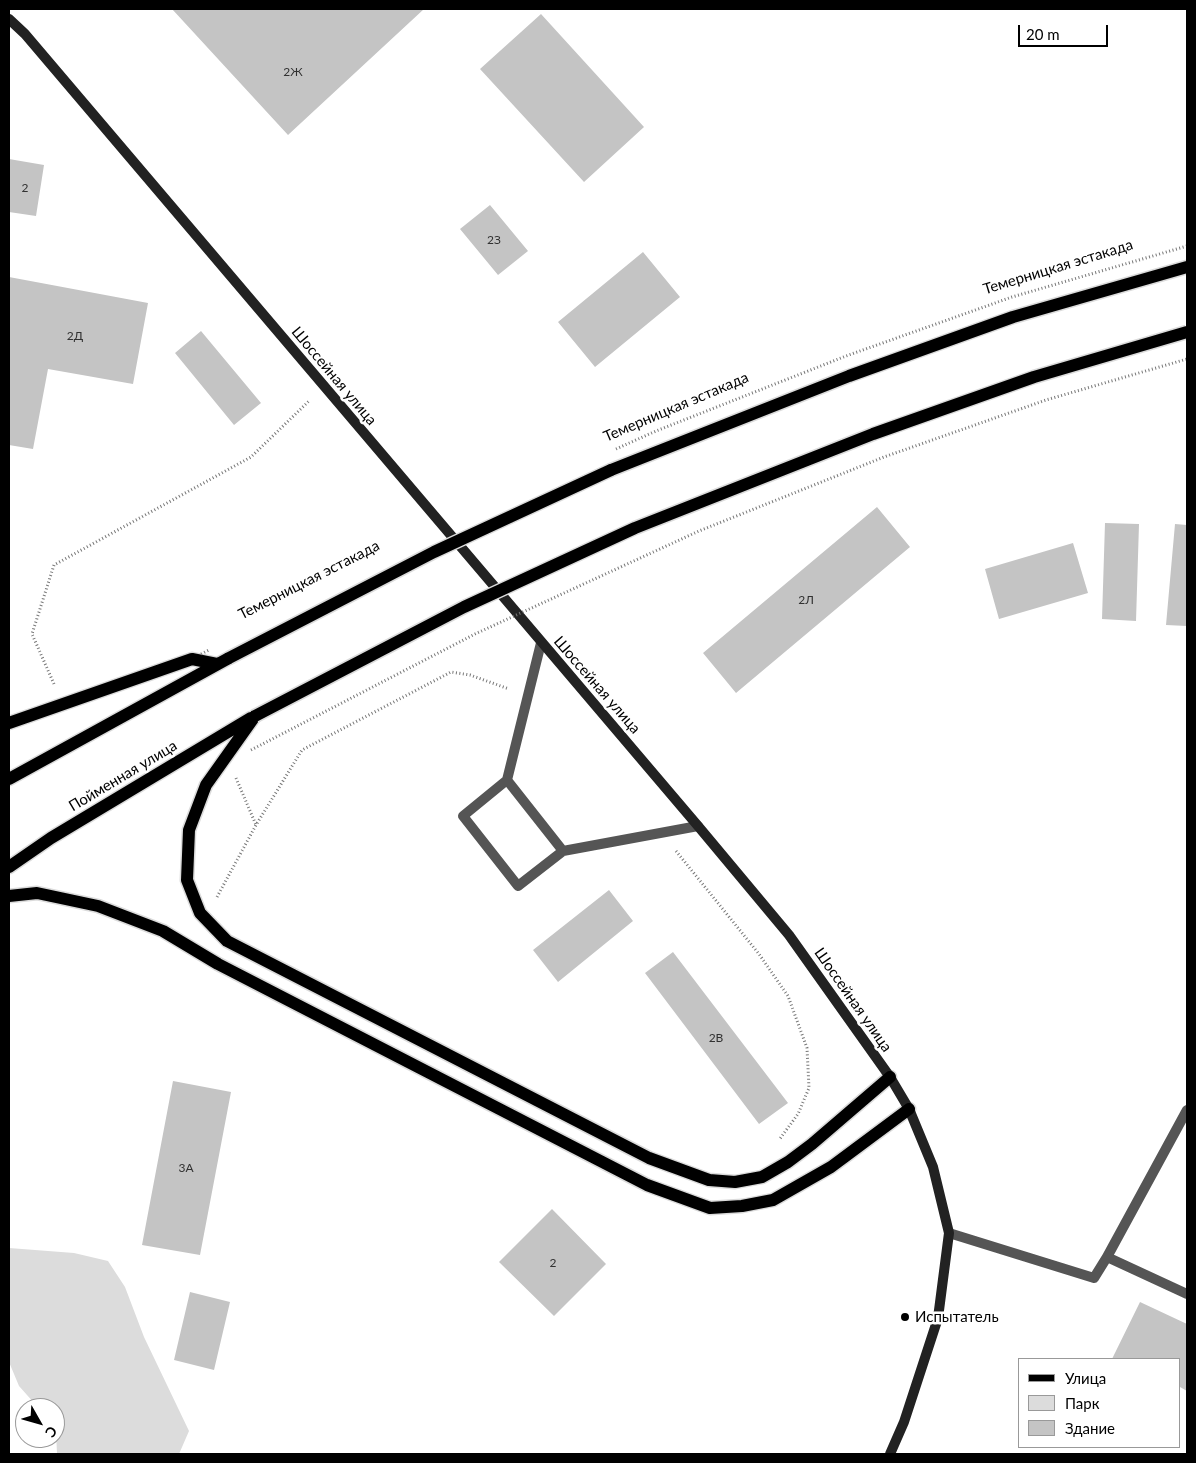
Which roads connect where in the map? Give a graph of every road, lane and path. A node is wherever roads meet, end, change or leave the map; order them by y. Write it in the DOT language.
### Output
graph roads {
  1 [pos="9,19"];
  2 [pos="1187,246"];
  3 [pos="1187,267"];
  4 [pos="1187,332"];
  5 [pos="1187,359"];
  6 [pos="324,386"];
  7 [pos="610,452"];
  8 [pos="541,643"];
  9 [pos="210,650"];
  10 [pos="193,653"];
  11 [pos="217,664"];
  12 [pos="55,685"];
  13 [pos="528,696"];
  14 [pos="255,716"];
  15 [pos="9,724"];
  16 [pos="244,754"];
  17 [pos="234,772"];
  18 [pos="9,779"];
  19 [pos="508,780"];
  20 [pos="256,825"];
  21 [pos="698,826"];
  22 [pos="661,833"];
  23 [pos="563,851"];
  24 [pos="9,867"];
  25 [pos="9,896"];
  26 [pos="212,905"];
  27 [pos="890,1077"];
  28 [pos="909,1109"];
  29 [pos="1187,1110"];
  30 [pos="778,1141"];
  31 [pos="948,1233"];
  32 [pos="1107,1257"];
  33 [pos="1187,1294"];
  34 [pos="890,1454"];
  1 -- 6 [label="main road, Шоссейная улица"];
  2 -- 7 [label="path, Темерницкая эстакада, bridge"];
  3 -- 11 [label="main road, bridge"];
  4 -- 14 [label="main road, bridge"];
  5 -- 16 [label="path, bridge"];
  6 -- 8 [label="main road, Шоссейная улица"];
  6 -- 12 [label="path"];
  8 -- 13 [label="street"];
  8 -- 21 [label="main road, Шоссейная улица"];
  9 -- 10 [label="path, bridge"];
  11 -- 15 [label="main road"];
  11 -- 18 [label="main road"];
  13 -- 19 [label="street"];
  13 -- 20 [label="path"];
  14 -- 24 [label="main road, Пойменная улица"];
  14 -- 27 [label="main road"];
  17 -- 20 [label="path"];
  19 -- 23 [label="street"];
  19 -- 23 [label="street"];
  20 -- 26 [label="path"];
  21 -- 22 [label="street"];
  21 -- 27 [label="main road, Шоссейная улица"];
  22 -- 23 [label="street"];
  22 -- 30 [label="path"];
  25 -- 28 [label="main road"];
  27 -- 28 [label="main road, Шоссейная улица"];
  28 -- 31 [label="main road, Шоссейная улица"];
  29 -- 32 [label="street"];
  31 -- 32 [label="street"];
  31 -- 34 [label="main road, Шоссейная улица"];
  32 -- 33 [label="street"];
}
